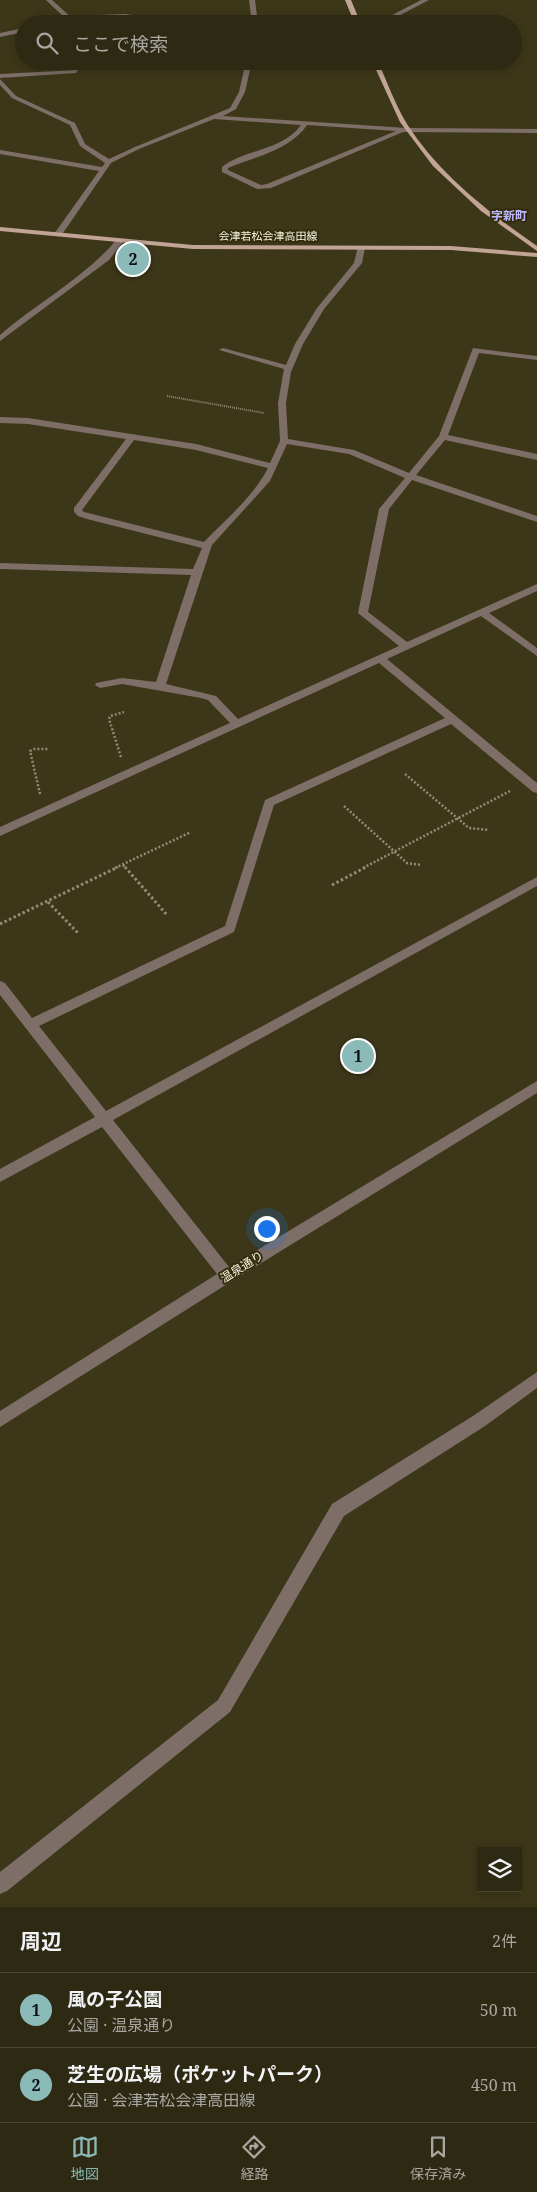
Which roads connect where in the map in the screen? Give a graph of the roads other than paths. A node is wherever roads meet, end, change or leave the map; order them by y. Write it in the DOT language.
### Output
graph roads {
  1 [pos="49,0"];
  2 [pos="252,0"];
  3 [pos="348,0"];
  4 [pos="426,0"];
  5 [pos="65,15"];
  6 [pos="254,15"];
  7 [pos="354,15"];
  8 [pos="396,15"];
  9 [pos="15,32"];
  10 [pos="0,34"];
  11 [pos="247,70"];
  12 [pos="379,70"];
  13 [pos="76,71"];
  14 [pos="0,76"];
  15 [pos="0,81"];
  16 [pos="214,117"];
  17 [pos="305,124"];
  18 [pos="408,130"];
  19 [pos="537,132"];
  20 [pos="0,152"];
  21 [pos="109,162"];
  22 [pos="103,169"];
  23 [pos="0,229"];
  24 [pos="58,234"];
  25 [pos="120,241"];
  26 [pos="361,248"];
  27 [pos="537,249"];
  28 [pos="537,255"];
  29 [pos="0,339"];
  30 [pos="223,350"];
  31 [pos="537,358"];
  32 [pos="289,368"];
  33 [pos="0,420"];
  34 [pos="443,437"];
  35 [pos="131,438"];
  36 [pos="284,441"];
  37 [pos="537,457"];
  38 [pos="273,467"];
  39 [pos="409,476"];
  40 [pos="537,519"];
  41 [pos="207,546"];
  42 [pos="0,566"];
  43 [pos="196,572"];
  44 [pos="537,588"];
  45 [pos="482,612"];
  46 [pos="406,647"];
  47 [pos="537,653"];
  48 [pos="380,659"];
  49 [pos="100,686"];
  50 [pos="160,686"];
  51 [pos="452,719"];
  52 [pos="237,724"];
  53 [pos="532,786"];
  54 [pos="0,832"];
  55 [pos="537,882"];
  56 [pos="0,986"];
  57 [pos="30,1025"];
  58 [pos="537,1086"];
  59 [pos="105,1120"];
  60 [pos="0,1176"];
  61 [pos="227,1276"];
  62 [pos="537,1379"];
  63 [pos="0,1420"];
  64 [pos="0,1884"];
  1 -- 5 [label="street"];
  2 -- 6 [label="street"];
  3 -- 7 [label="main road"];
  4 -- 8 [label="street"];
  9 -- 10 [label="street"];
  11 -- 16 [label="street"];
  12 -- 18 [label="main road"];
  13 -- 14 [label="street"];
  15 -- 21 [label="street"];
  16 -- 17 [label="street"];
  16 -- 21 [label="street"];
  17 -- 18 [label="street"];
  17 -- 18 [label="street"];
  18 -- 19 [label="street"];
  18 -- 27 [label="main road"];
  20 -- 22 [label="street"];
  21 -- 22 [label="street"];
  22 -- 24 [label="street"];
  23 -- 24 [label="main road, 会津若松会津高田線"];
  24 -- 25 [label="main road, 会津若松会津高田線"];
  25 -- 26 [label="main road, 会津若松会津高田線"];
  25 -- 29 [label="street"];
  26 -- 28 [label="main road, 会津若松会津高田線"];
  26 -- 32 [label="street"];
  30 -- 32 [label="street"];
  31 -- 34 [label="street"];
  32 -- 36 [label="street"];
  33 -- 35 [label="street"];
  34 -- 37 [label="street"];
  34 -- 39 [label="street"];
  35 -- 38 [label="street"];
  35 -- 41 [label="street"];
  36 -- 38 [label="street"];
  36 -- 39 [label="street"];
  38 -- 41 [label="street"];
  39 -- 40 [label="street"];
  39 -- 46 [label="street"];
  41 -- 43 [label="street"];
  42 -- 43 [label="street"];
  43 -- 50 [label="street"];
  44 -- 45 [label="street"];
  45 -- 46 [label="street"];
  45 -- 47 [label="street"];
  46 -- 48 [label="street"];
  48 -- 51 [label="street"];
  48 -- 52 [label="street"];
  49 -- 50 [label="street"];
  50 -- 52 [label="street"];
  51 -- 53 [label="street"];
  51 -- 57 [label="street"];
  52 -- 54 [label="street"];
  55 -- 59 [label="street"];
  56 -- 57 [label="street"];
  57 -- 59 [label="street"];
  58 -- 61 [label="street, 温泉通り"];
  59 -- 60 [label="street"];
  59 -- 61 [label="street"];
  61 -- 63 [label="street, 温泉通り"];
  62 -- 64 [label="street"];
}
